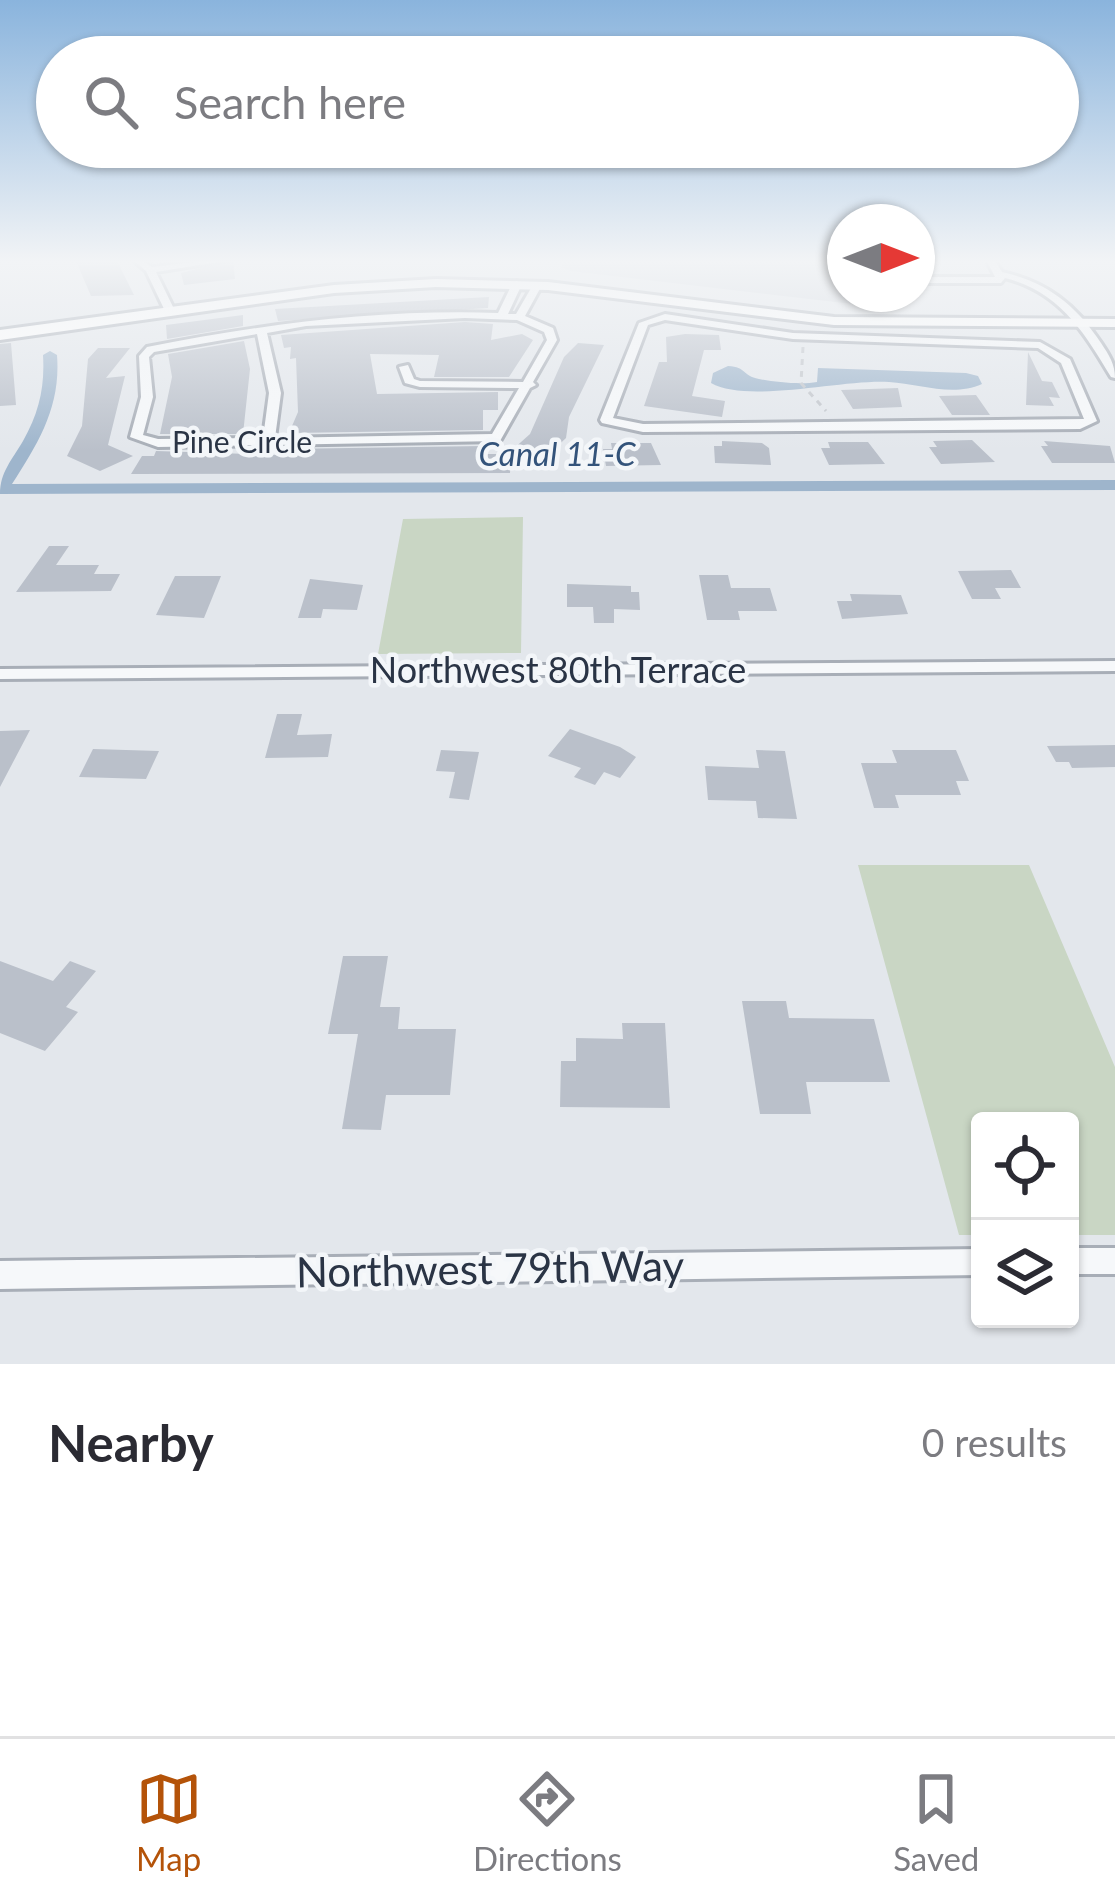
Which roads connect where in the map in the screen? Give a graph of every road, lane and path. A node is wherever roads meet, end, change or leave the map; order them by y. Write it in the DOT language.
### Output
graph roads {
  1 [pos="44,325"];
  2 [pos="306,325"];
  3 [pos="537,325"];
  4 [pos="647,325"];
  5 [pos="713,325"];
  6 [pos="799,325"];
  7 [pos="1081,325"];
  8 [pos="261,330"];
  9 [pos="0,331"];
  10 [pos="798,341"];
  11 [pos="404,367"];
  12 [pos="1115,375"];
  13 [pos="530,385"];
  14 [pos="836,428"];
  15 [pos="268,443"];
  16 [pos="1115,666"];
  17 [pos="0,674"];
  18 [pos="1079,1261"];
  19 [pos="1115,1261"];
  20 [pos="971,1262"];
  21 [pos="0,1275"];
  1 -- 9 [label="street"];
  2 -- 8 [label="street, Pine Circle"];
  3 -- 13 [label="street, Pine Circle"];
  4 -- 14 [label="street"];
  5 -- 10 [label="street"];
  6 -- 10 [label="street"];
  7 -- 12 [label="street"];
  8 -- 15 [label="street"];
  8 -- 15 [label="street, Pine Circle"];
  10 -- 14 [label="path"];
  10 -- 14 [label="street"];
  11 -- 13 [label="street"];
  13 -- 15 [label="street, Pine Circle"];
  16 -- 17 [label="street, Northwest 80th Terrace"];
  18 -- 19 [label="street"];
  20 -- 21 [label="street, Northwest 79th Way"];
}
